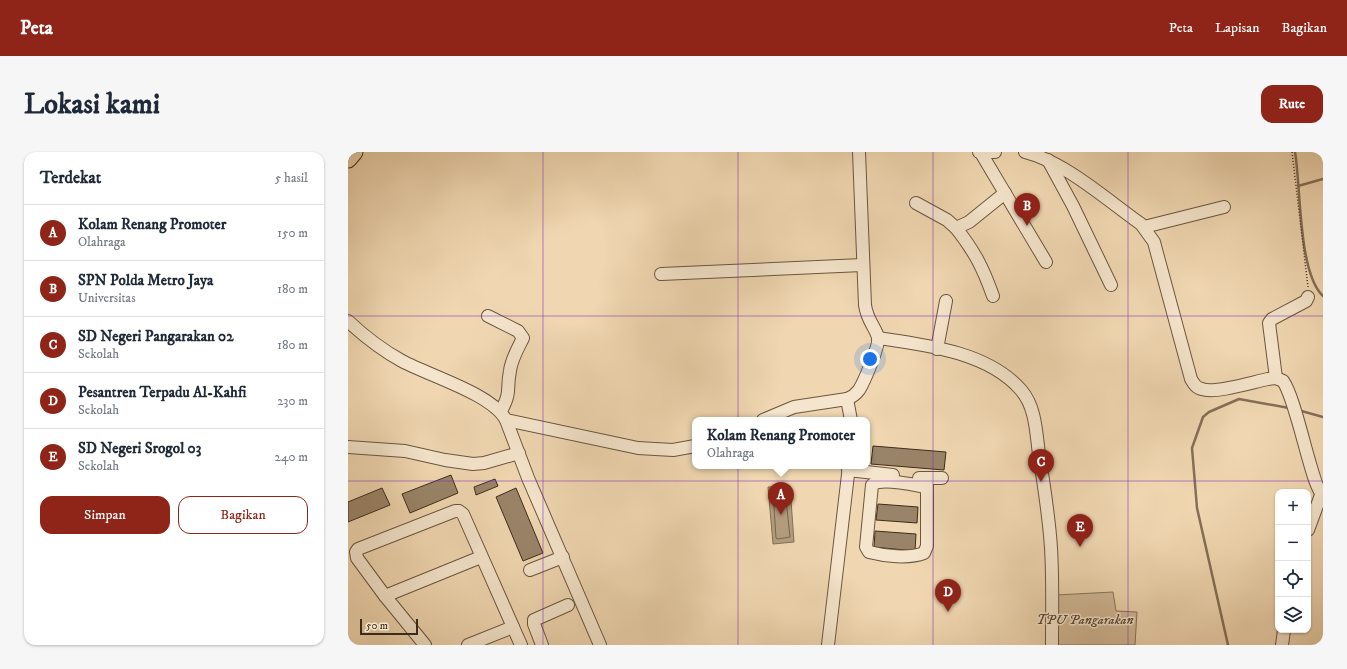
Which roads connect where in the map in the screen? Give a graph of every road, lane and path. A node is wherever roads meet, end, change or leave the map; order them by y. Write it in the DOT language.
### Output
graph roads {
  1 [pos="354,152"];
  2 [pos="859,152"];
  3 [pos="980,152"];
  4 [pos="995,152"];
  5 [pos="1025,152"];
  6 [pos="1292,152"];
  7 [pos="348,160"];
  8 [pos="1048,160"];
  9 [pos="1005,193"];
  10 [pos="916,203"];
  11 [pos="1224,207"];
  12 [pos="1144,227"];
  13 [pos="956,228"];
  14 [pos="1046,262"];
  15 [pos="862,264"];
  16 [pos="661,274"];
  17 [pos="1111,286"];
  18 [pos="993,296"];
  19 [pos="1308,297"];
  20 [pos="946,301"];
  21 [pos="488,316"];
  22 [pos="348,321"];
  23 [pos="878,338"];
  24 [pos="937,349"];
  25 [pos="1276,378"];
  26 [pos="847,399"];
  27 [pos="504,416"];
  28 [pos="771,417"];
  29 [pos="850,417"];
  30 [pos="348,439"];
  31 [pos="348,447"];
  32 [pos="406,447"];
  33 [pos="692,447"];
  34 [pos="517,449"];
  35 [pos="849,469"];
  36 [pos="854,469"];
  37 [pos="942,478"];
  38 [pos="927,483"];
  39 [pos="1322,495"];
  40 [pos="1310,525"];
  41 [pos="481,557"];
  42 [pos="563,557"];
  43 [pos="530,570"];
  44 [pos="385,596"];
  45 [pos="568,605"];
  46 [pos="513,627"];
  47 [pos="1284,633"];
  48 [pos="425,645"];
  49 [pos="468,645"];
  50 [pos="521,645"];
  51 [pos="542,645"];
  52 [pos="600,645"];
  53 [pos="828,645"];
  54 [pos="1052,645"];
  55 [pos="1282,645"];
  1 -- 7 [label="highway"];
  2 -- 15 [label="street"];
  3 -- 4 [label="street"];
  3 -- 9 [label="street"];
  5 -- 8 [label="street"];
  6 -- 19 [label="path"];
  8 -- 12 [label="street"];
  8 -- 17 [label="street"];
  9 -- 13 [label="street"];
  9 -- 14 [label="street"];
  10 -- 13 [label="street"];
  11 -- 12 [label="street"];
  12 -- 25 [label="street"];
  13 -- 18 [label="street"];
  15 -- 16 [label="street"];
  15 -- 23 [label="street"];
  19 -- 25 [label="street"];
  20 -- 24 [label="street"];
  21 -- 27 [label="street"];
  22 -- 27 [label="street"];
  23 -- 24 [label="street"];
  23 -- 26 [label="street"];
  24 -- 54 [label="street"];
  25 -- 39 [label="street"];
  26 -- 28 [label="street"];
  26 -- 29 [label="street"];
  27 -- 33 [label="street"];
  27 -- 34 [label="street"];
  30 -- 32 [label="street"];
  31 -- 32 [label="street"];
  32 -- 34 [label="street"];
  34 -- 42 [label="street"];
  35 -- 53 [label="street"];
  36 -- 38 [label="street"];
  37 -- 38 [label="street"];
  38 -- 38 [label="street"];
  39 -- 40 [label="street"];
  41 -- 44 [label="street"];
  41 -- 44 [label="street"];
  41 -- 46 [label="street"];
  42 -- 43 [label="street"];
  42 -- 52 [label="street"];
  44 -- 48 [label="street"];
  45 -- 51 [label="street"];
  46 -- 49 [label="street"];
  46 -- 50 [label="street"];
  47 -- 55 [label="street"];
}
